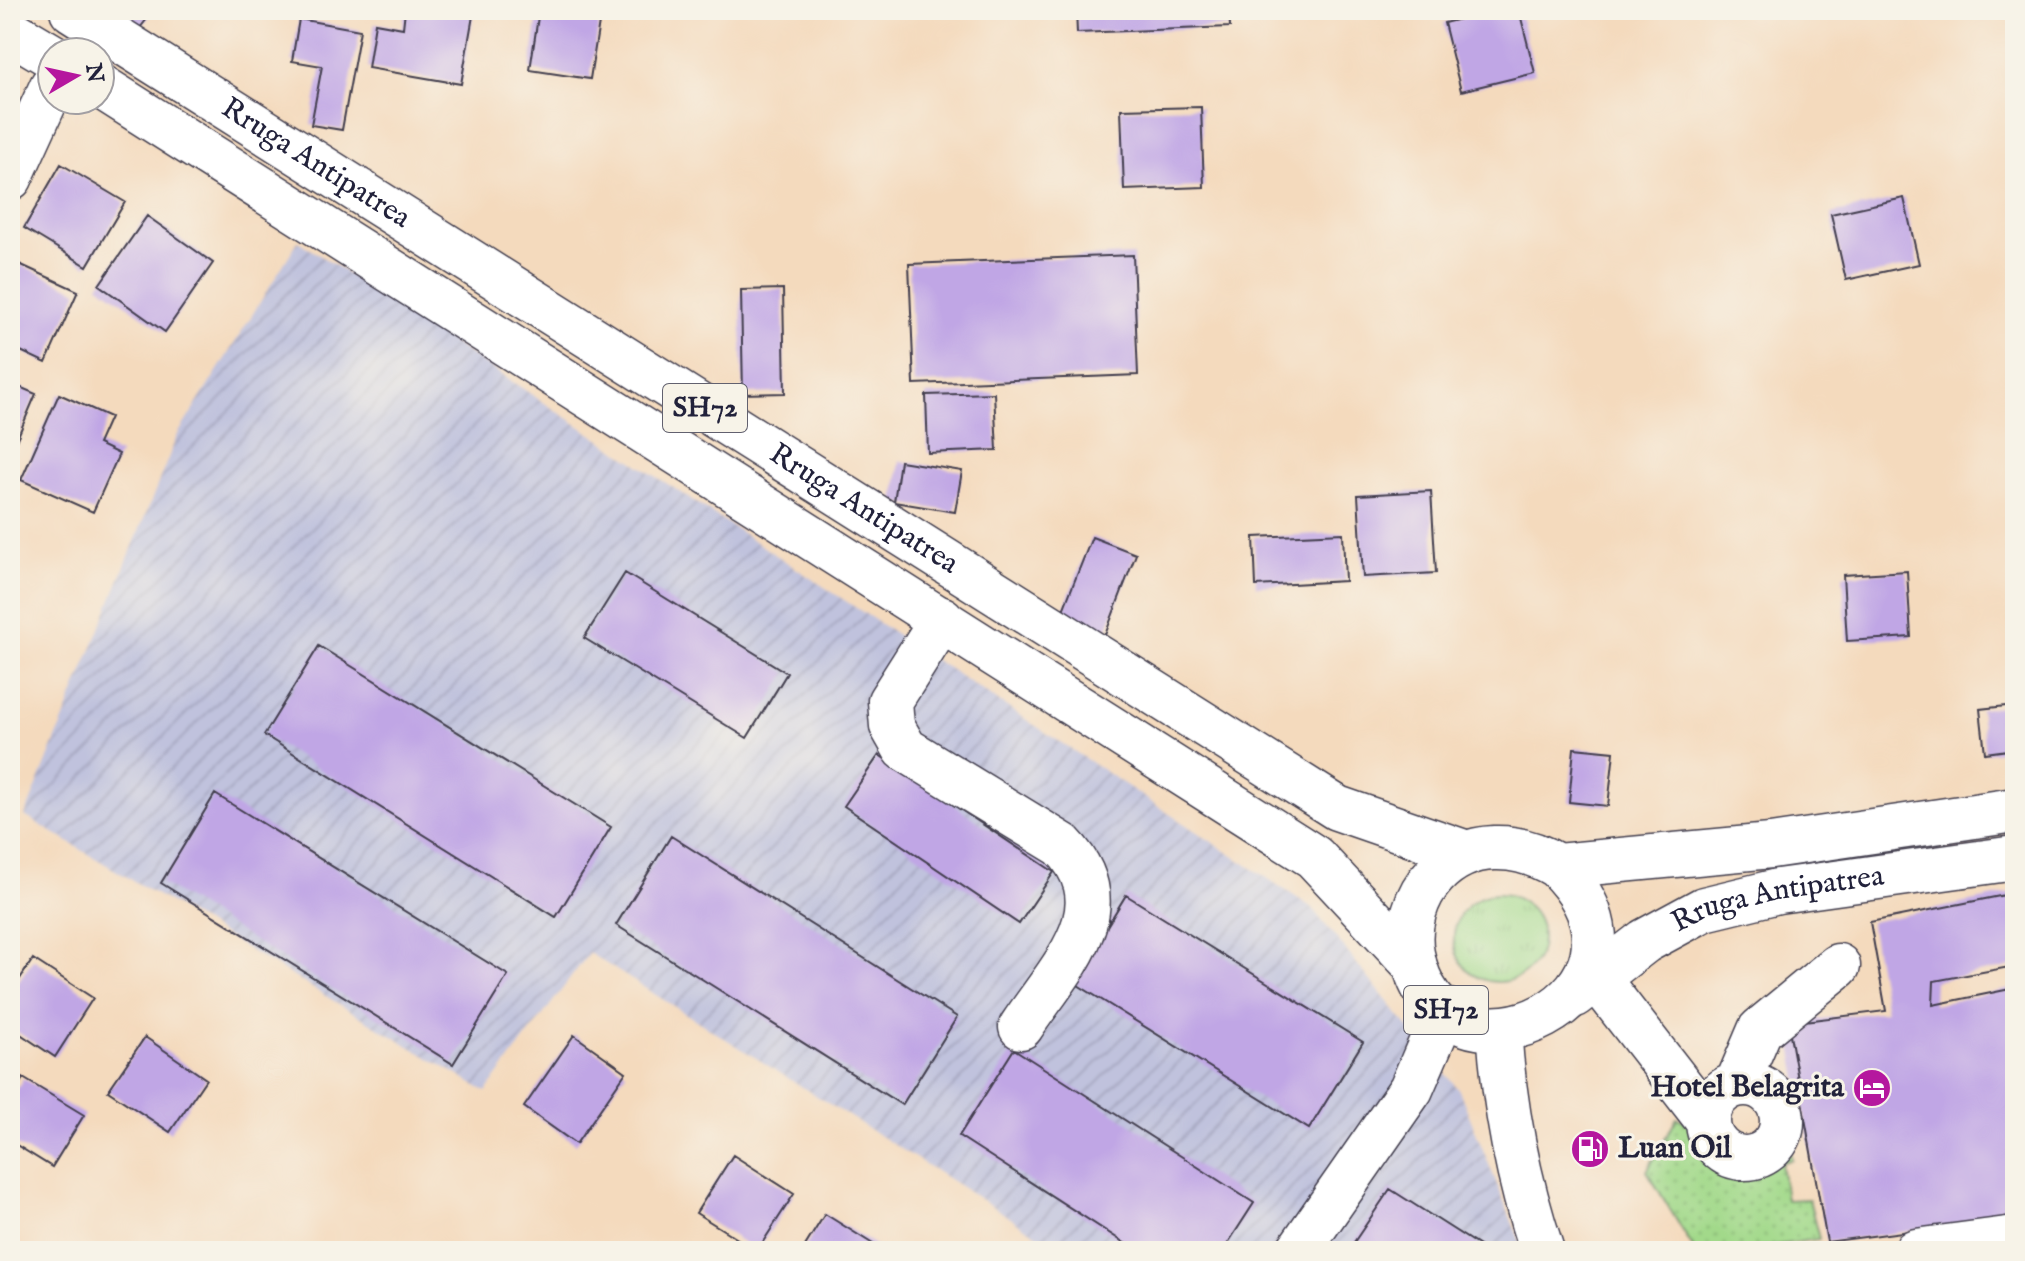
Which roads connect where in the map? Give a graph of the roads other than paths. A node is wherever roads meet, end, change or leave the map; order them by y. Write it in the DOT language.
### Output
graph roads {
  1 [pos="77,28"];
  2 [pos="10,31"];
  3 [pos="36,46"];
  4 [pos="116,96"];
  5 [pos="38,116"];
  6 [pos="10,178"];
  7 [pos="942,619"];
  8 [pos="2015,810"];
  9 [pos="1467,853"];
  10 [pos="2015,858"];
  11 [pos="1557,866"];
  12 [pos="1414,964"];
  13 [pos="1838,966"];
  14 [pos="1582,990"];
  15 [pos="1445,1010"];
  16 [pos="1021,1027"];
  17 [pos="1499,1029"];
  18 [pos="1737,1084"];
  19 [pos="1708,1121"];
  20 [pos="2015,1238"];
  21 [pos="1298,1251"];
  22 [pos="1542,1251"];
  23 [pos="1916,1251"];
  1 -- 9 [label="main road, Rruga Antipatrea / SH72"];
  2 -- 3 [label="main road"];
  4 -- 7 [label="main road, Rruga Antipatrea / SH72"];
  5 -- 6 [label="main road"];
  7 -- 12 [label="main road, Rruga Antipatrea / SH72"];
  7 -- 16 [label="main road"];
  8 -- 11 [label="main road, Rruga Antipatrea / SH72"];
  9 -- 11 [label="main road, Rruga Antipatrea / SH72"];
  9 -- 12 [label="main road, Rruga Antipatrea / SH72"];
  10 -- 14 [label="main road, Rruga Antipatrea / SH72"];
  11 -- 14 [label="main road, Rruga Antipatrea / SH72"];
  12 -- 15 [label="main road, Rruga Antipatrea / SH72"];
  13 -- 18 [label="main road"];
  14 -- 17 [label="main road, Rruga Antipatrea / SH72"];
  14 -- 19 [label="main road"];
  15 -- 17 [label="main road, Rruga Antipatrea / SH72"];
  15 -- 21 [label="main road"];
  17 -- 22 [label="main road"];
  18 -- 19 [label="main road"];
  18 -- 19 [label="main road"];
  20 -- 23 [label="main road"];
}
